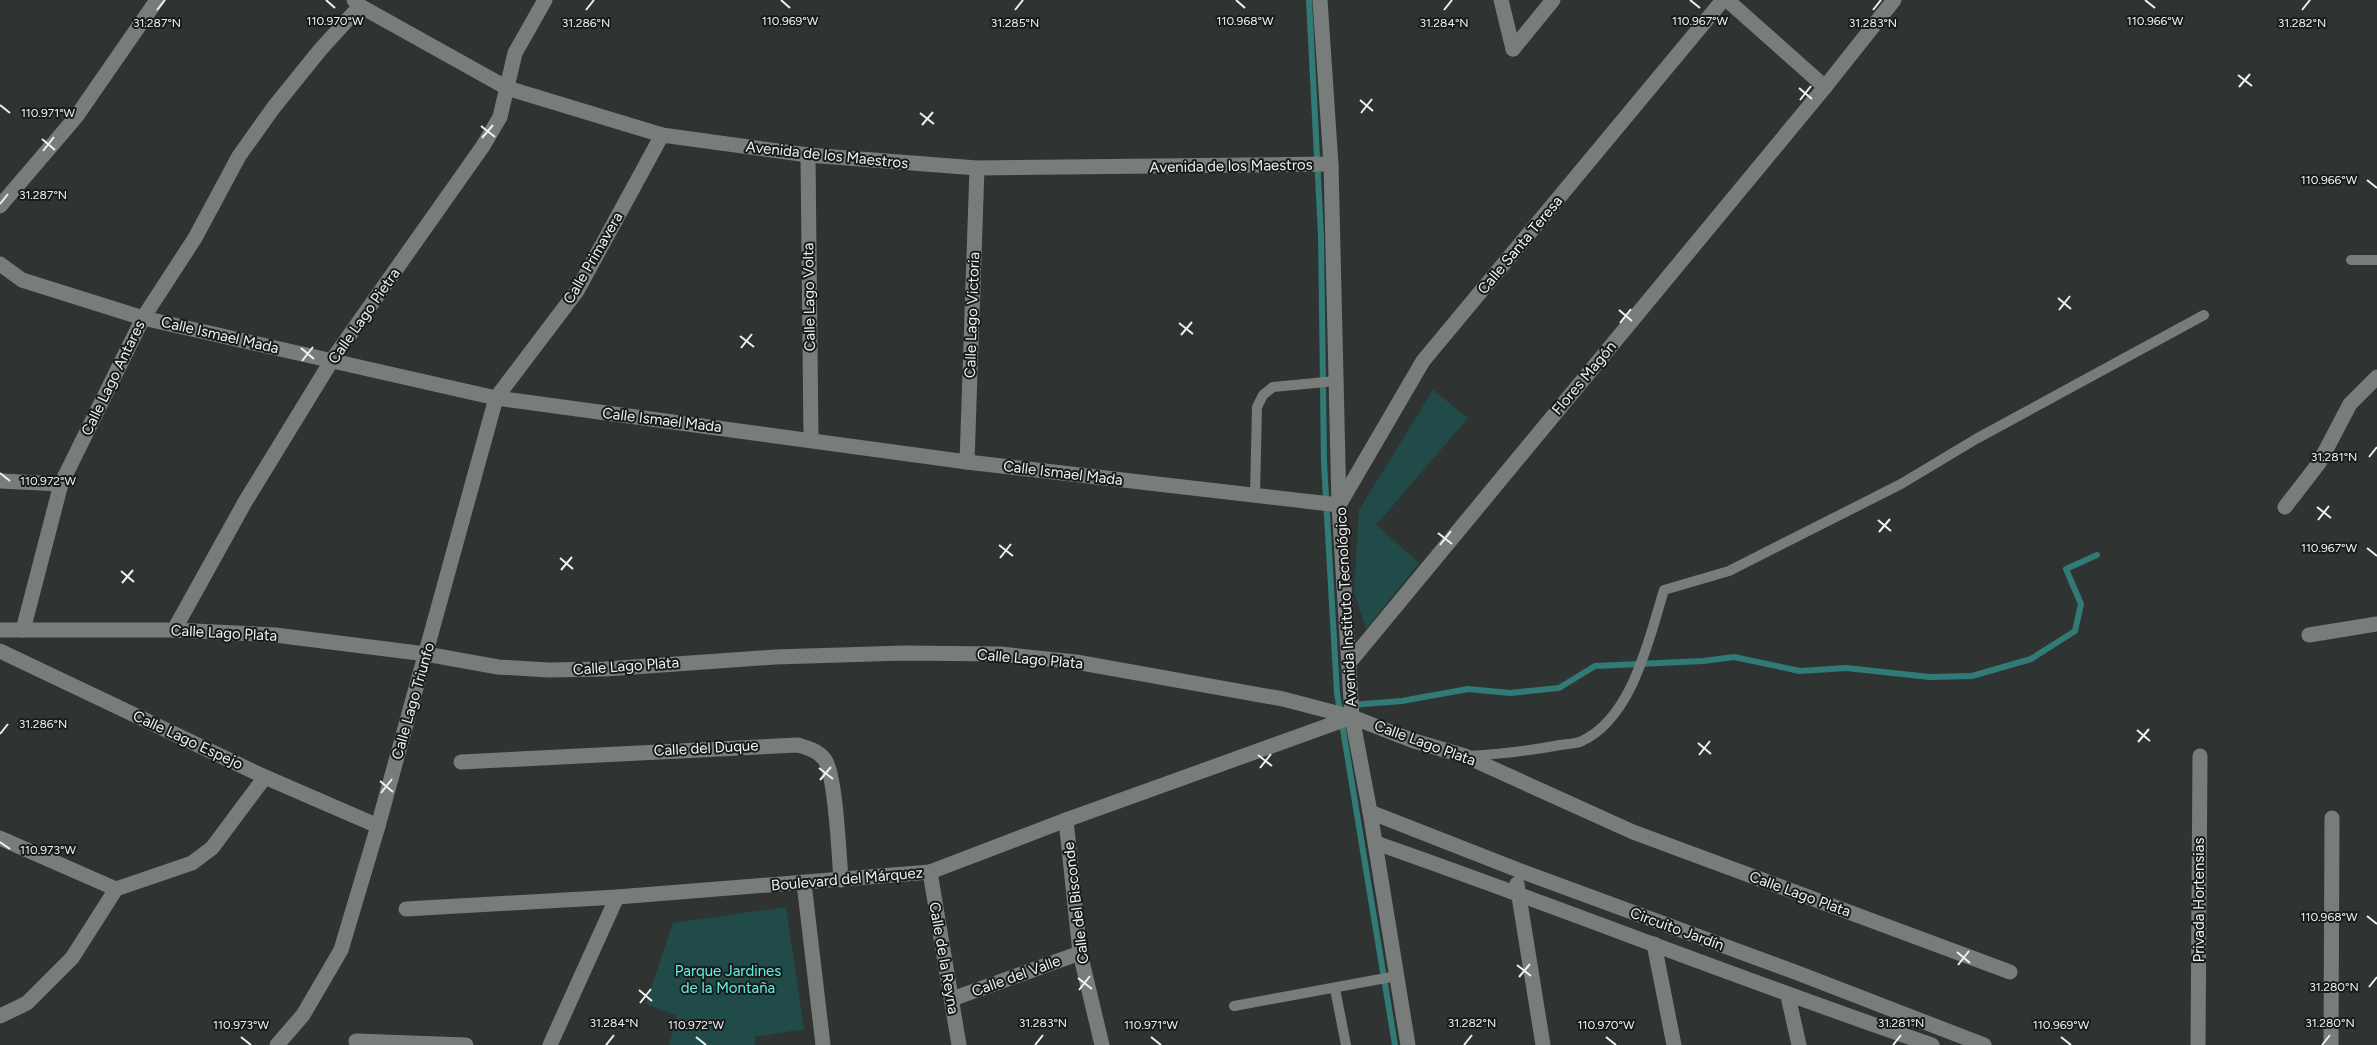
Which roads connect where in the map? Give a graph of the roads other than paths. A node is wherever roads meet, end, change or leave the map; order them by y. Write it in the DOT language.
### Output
graph roads {
  1 [pos="157,0"];
  2 [pos="545,0"];
  3 [pos="1320,0"];
  4 [pos="1501,0"];
  5 [pos="1553,0"];
  6 [pos="1723,0"];
  7 [pos="1727,0"];
  8 [pos="1894,0"];
  9 [pos="357,3"];
  10 [pos="1825,87"];
  11 [pos="507,88"];
  12 [pos="662,135"];
  13 [pos="808,155"];
  14 [pos="1331,164"];
  15 [pos="977,168"];
  16 [pos="0,206"];
  17 [pos="2352,260"];
  18 [pos="2377,260"];
  19 [pos="0,264"];
  20 [pos="2204,315"];
  21 [pos="143,318"];
  22 [pos="332,360"];
  23 [pos="2377,377"];
  24 [pos="1336,381"];
  25 [pos="496,398"];
  26 [pos="811,439"];
  27 [pos="967,462"];
  28 [pos="0,481"];
  29 [pos="61,484"];
  30 [pos="1255,495"];
  31 [pos="1339,505"];
  32 [pos="2285,507"];
  33 [pos="2377,624"];
  34 [pos="0,630"];
  35 [pos="24,630"];
  36 [pos="174,630"];
  37 [pos="2309,635"];
  38 [pos="0,651"];
  39 [pos="426,654"];
  40 [pos="1349,663"];
  41 [pos="1352,717"];
  42 [pos="1465,756"];
  43 [pos="2200,756"];
  44 [pos="461,762"];
  45 [pos="265,777"];
  46 [pos="1370,812"];
  47 [pos="2332,818"];
  48 [pos="1066,820"];
  49 [pos="378,826"];
  50 [pos="0,838"];
  51 [pos="1376,842"];
  52 [pos="1518,870"];
  53 [pos="930,872"];
  54 [pos="841,880"];
  55 [pos="804,883"];
  56 [pos="116,889"];
  57 [pos="1516,892"];
  58 [pos="617,897"];
  59 [pos="406,909"];
  60 [pos="1654,944"];
  61 [pos="1080,953"];
  62 [pos="2010,972"];
  63 [pos="1397,976"];
  64 [pos="1335,989"];
  65 [pos="1788,996"];
  66 [pos="952,999"];
  67 [pos="1234,1006"];
  68 [pos="0,1016"];
  69 [pos="356,1041"];
  70 [pos="276,1045"];
  71 [pos="466,1045"];
  72 [pos="550,1045"];
  73 [pos="823,1045"];
  74 [pos="959,1045"];
  75 [pos="1102,1045"];
  76 [pos="1346,1045"];
  77 [pos="1408,1045"];
  78 [pos="1543,1045"];
  79 [pos="1674,1045"];
  80 [pos="1799,1045"];
  81 [pos="1932,1045"];
  82 [pos="1984,1045"];
  83 [pos="2198,1045"];
  84 [pos="2331,1045"];
  1 -- 16 [label="street"];
  2 -- 11 [label="street, Calle Lago Pietra"];
  3 -- 14 [label="street, Avenida Instituto Tecnológico"];
  4 -- 5 [label="street"];
  6 -- 31 [label="street, Calle Santa Teresa"];
  7 -- 10 [label="street"];
  8 -- 10 [label="street, Flores Magón"];
  9 -- 11 [label="street, Avenida de los Maestros"];
  9 -- 21 [label="street, Calle Lago Antares"];
  10 -- 40 [label="street, Flores Magón"];
  11 -- 12 [label="street, Avenida de los Maestros"];
  11 -- 22 [label="street, Calle Lago Pietra"];
  12 -- 13 [label="street, Avenida de los Maestros"];
  12 -- 25 [label="street, Calle Primavera"];
  13 -- 15 [label="street, Avenida de los Maestros"];
  13 -- 26 [label="street, Calle Lago Volta"];
  14 -- 15 [label="street, Avenida de los Maestros"];
  14 -- 24 [label="street, Avenida Instituto Tecnológico"];
  15 -- 27 [label="street, Calle Lago Victoria"];
  17 -- 18 [label="lane"];
  19 -- 21 [label="street, Calle Ismael Mada"];
  20 -- 42 [label="lane"];
  21 -- 22 [label="street, Calle Ismael Mada"];
  21 -- 29 [label="street, Calle Lago Antares"];
  22 -- 25 [label="street, Calle Ismael Mada"];
  22 -- 36 [label="street, Calle Lago Pietra"];
  23 -- 32 [label="street"];
  24 -- 30 [label="lane"];
  24 -- 31 [label="street, Avenida Instituto Tecnológico"];
  25 -- 26 [label="street, Calle Ismael Mada"];
  25 -- 39 [label="street, Calle Lago Triunfo"];
  26 -- 27 [label="street, Calle Ismael Mada"];
  27 -- 30 [label="street, Calle Ismael Mada"];
  28 -- 29 [label="street"];
  29 -- 35 [label="street, Calle Lago Antares"];
  30 -- 31 [label="street, Calle Ismael Mada"];
  31 -- 40 [label="street, Avenida Instituto Tecnológico"];
  33 -- 37 [label="street"];
  34 -- 35 [label="street, Calle Lago Plata"];
  35 -- 36 [label="street, Calle Lago Plata"];
  36 -- 39 [label="street, Calle Lago Plata"];
  38 -- 45 [label="street, Calle Lago Espejo"];
  39 -- 41 [label="street, Calle Lago Plata"];
  39 -- 49 [label="street, Calle Lago Triunfo"];
  40 -- 41 [label="street, Avenida Instituto Tecnológico"];
  41 -- 42 [label="street, Calle Lago Plata"];
  41 -- 46 [label="street, Avenida Instituto Tecnológico"];
  41 -- 48 [label="street, Boulevard del Márquez"];
  42 -- 62 [label="street, Calle Lago Plata"];
  43 -- 83 [label="street, Privada Hortensias"];
  44 -- 54 [label="street, Calle del Duque"];
  45 -- 49 [label="street, Calle Lago Espejo"];
  45 -- 56 [label="street"];
  46 -- 51 [label="street, Avenida Instituto Tecnológico"];
  46 -- 52 [label="street, Circuito Jardín"];
  47 -- 84 [label="street"];
  48 -- 53 [label="street, Boulevard del Márquez"];
  48 -- 61 [label="street, Calle del Bisconde"];
  49 -- 70 [label="street, Calle Lago Triunfo"];
  50 -- 56 [label="street"];
  51 -- 57 [label="street, Circuito Jardín"];
  51 -- 63 [label="street, Avenida Instituto Tecnológico"];
  52 -- 57 [label="street"];
  52 -- 82 [label="street, Circuito Jardín"];
  53 -- 54 [label="street, Boulevard del Márquez"];
  53 -- 66 [label="street, Calle de la Reyna"];
  54 -- 55 [label="street, Boulevard del Márquez"];
  55 -- 58 [label="street, Boulevard del Márquez"];
  55 -- 73 [label="street"];
  56 -- 68 [label="street"];
  57 -- 60 [label="street, Circuito Jardín"];
  57 -- 78 [label="street"];
  58 -- 59 [label="street, Boulevard del Márquez"];
  58 -- 72 [label="street"];
  60 -- 65 [label="street, Circuito Jardín"];
  60 -- 79 [label="street"];
  61 -- 66 [label="street, Calle del Valle"];
  61 -- 75 [label="street, Calle del Bisconde"];
  63 -- 64 [label="lane"];
  63 -- 77 [label="street, Avenida Instituto Tecnológico"];
  64 -- 67 [label="lane"];
  64 -- 76 [label="lane"];
  65 -- 80 [label="street"];
  65 -- 81 [label="street, Circuito Jardín"];
  66 -- 74 [label="street, Calle de la Reyna"];
  69 -- 71 [label="street"];
}
